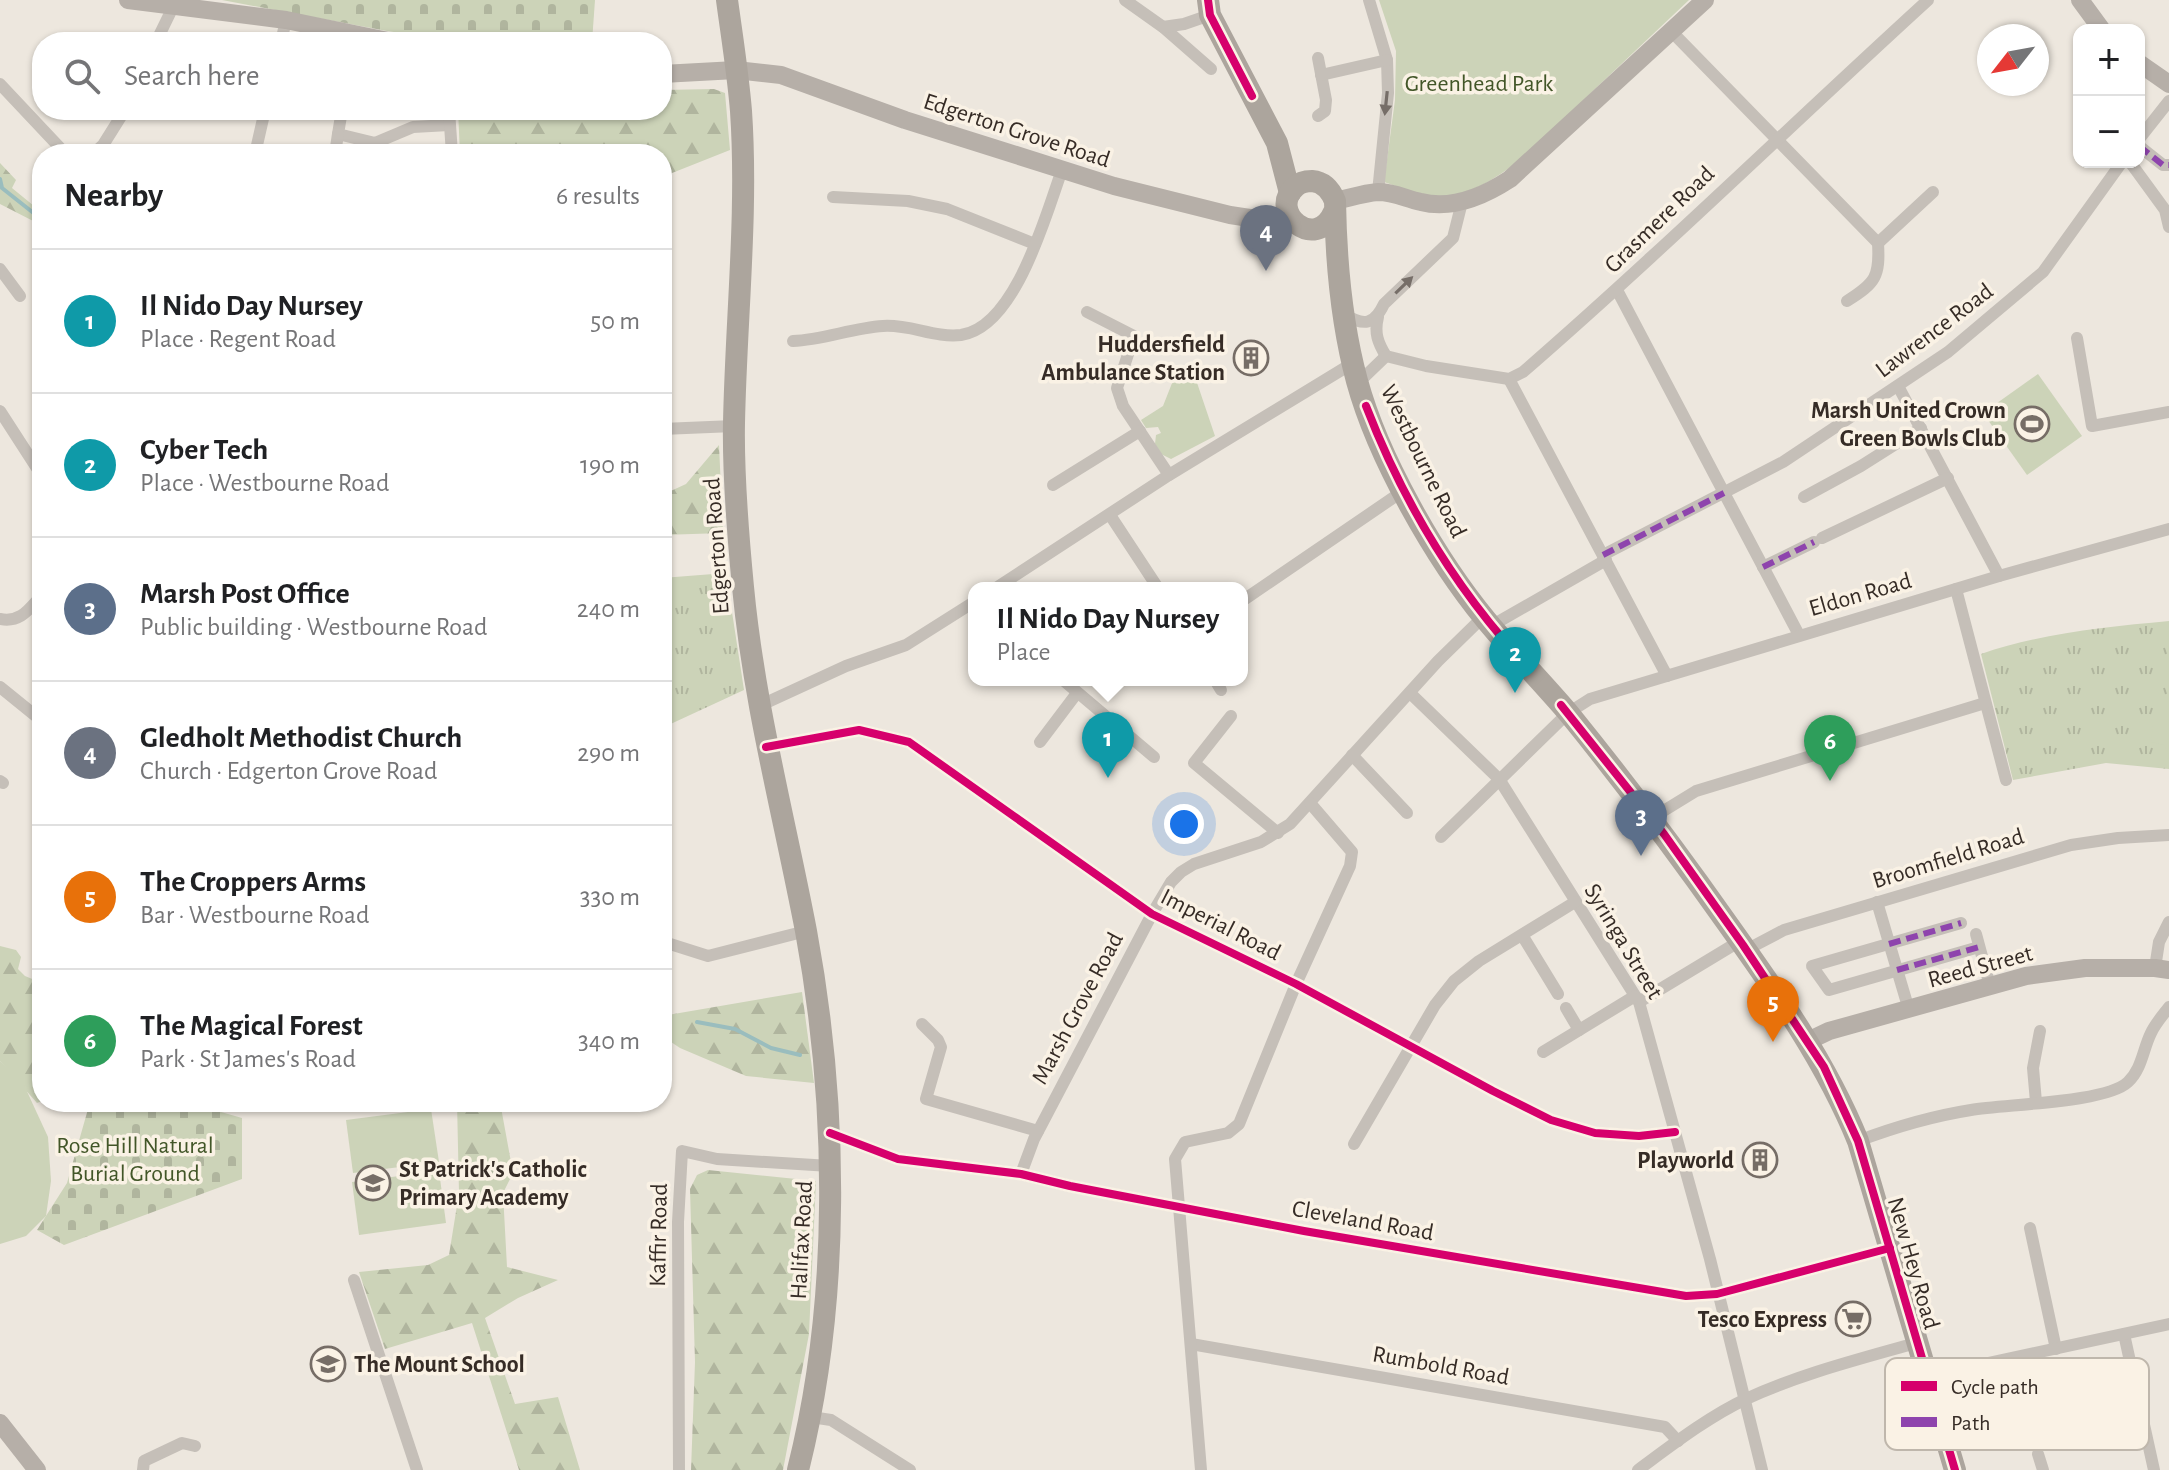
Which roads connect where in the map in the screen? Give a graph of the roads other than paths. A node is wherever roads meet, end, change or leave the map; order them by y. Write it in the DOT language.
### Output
graph roads {
  1 [pos="128,0"];
  2 [pos="727,0"];
  3 [pos="1125,0"];
  4 [pos="1369,0"];
  5 [pos="1705,0"];
  6 [pos="1928,0"];
  7 [pos="2080,0"];
  8 [pos="173,7"];
  9 [pos="1209,8"];
  10 [pos="286,20"];
  11 [pos="2098,24"];
  12 [pos="1163,27"];
  13 [pos="161,32"];
  14 [pos="283,32"];
  15 [pos="344,32"];
  16 [pos="1672,32"];
  17 [pos="1318,58"];
  18 [pos="1387,60"];
  19 [pos="2145,67"];
  20 [pos="1211,69"];
  21 [pos="736,70"];
  22 [pos="672,73"];
  23 [pos="1321,75"];
  24 [pos="0,84"];
  25 [pos="2169,84"];
  26 [pos="2169,101"];
  27 [pos="1318,116"];
  28 [pos="32,118"];
  29 [pos="34,120"];
  30 [pos="119,120"];
  31 [pos="263,120"];
  32 [pos="340,120"];
  33 [pos="449,120"];
  34 [pos="449,125"];
  35 [pos="2145,131"];
  36 [pos="338,134"];
  37 [pos="1775,140"];
  38 [pos="1277,143"];
  39 [pos="56,144"];
  40 [pos="104,144"];
  41 [pos="257,144"];
  42 [pos="336,144"];
  43 [pos="451,144"];
  44 [pos="2145,151"];
  45 [pos="2169,165"];
  46 [pos="2118,168"];
  47 [pos="2134,168"];
  48 [pos="1062,170"];
  49 [pos="1313,181"];
  50 [pos="1378,192"];
  51 [pos="1933,192"];
  52 [pos="833,197"];
  53 [pos="1462,202"];
  54 [pos="1289,203"];
  55 [pos="1334,206"];
  56 [pos="2169,227"];
  57 [pos="1305,229"];
  58 [pos="1878,243"];
  59 [pos="1035,244"];
  60 [pos="0,269"];
  61 [pos="1336,275"];
  62 [pos="1617,290"];
  63 [pos="20,296"];
  64 [pos="1847,301"];
  65 [pos="1087,312"];
  66 [pos="1345,315"];
  67 [pos="1378,317"];
  68 [pos="2077,338"];
  69 [pos="793,341"];
  70 [pos="1386,356"];
  71 [pos="1355,373"];
  72 [pos="1509,379"];
  73 [pos="1898,386"];
  74 [pos="0,411"];
  75 [pos="2169,412"];
  76 [pos="734,426"];
  77 [pos="1921,428"];
  78 [pos="672,429"];
  79 [pos="1140,431"];
  80 [pos="32,461"];
  81 [pos="1169,475"];
  82 [pos="1948,478"];
  83 [pos="1053,485"];
  84 [pos="1403,491"];
  85 [pos="1724,493"];
  86 [pos="1804,497"];
  87 [pos="1110,515"];
  88 [pos="2169,529"];
  89 [pos="1605,557"];
  90 [pos="1763,567"];
  91 [pos="1999,576"];
  92 [pos="1005,582"];
  93 [pos="1154,582"];
  94 [pos="1956,589"];
  95 [pos="1248,597"];
  96 [pos="32,605"];
  97 [pos="968,607"];
  98 [pos="0,619"];
  99 [pos="1487,622"];
  100 [pos="1799,635"];
  101 [pos="1667,676"];
  102 [pos="1069,686"];
  103 [pos="0,687"];
  104 [pos="1077,693"];
  105 [pos="1410,693"];
  106 [pos="1985,703"];
  107 [pos="759,706"];
  108 [pos="32,713"];
  109 [pos="1568,713"];
  110 [pos="1231,716"];
  111 [pos="1040,742"];
  112 [pos="766,747"];
  113 [pos="1352,755"];
  114 [pos="1154,757"];
  115 [pos="1499,779"];
  116 [pos="2006,780"];
  117 [pos="1310,803"];
  118 [pos="1407,813"];
  119 [pos="1652,818"];
  120 [pos="1278,833"];
  121 [pos="2169,835"];
  122 [pos="1441,837"];
  123 [pos="1575,902"];
  124 [pos="1877,902"];
  125 [pos="1152,914"];
  126 [pos="2169,922"];
  127 [pos="1961,923"];
  128 [pos="806,931"];
  129 [pos="1522,935"];
  130 [pos="1889,944"];
  131 [pos="672,945"];
  132 [pos="1743,945"];
  133 [pos="2162,969"];
  134 [pos="1897,970"];
  135 [pos="1296,984"];
  136 [pos="1990,986"];
  137 [pos="1558,994"];
  138 [pos="1637,999"];
  139 [pos="2169,1007"];
  140 [pos="1566,1008"];
  141 [pos="1909,1010"];
  142 [pos="817,1012"];
  143 [pos="922,1024"];
  144 [pos="1579,1030"];
  145 [pos="2040,1031"];
  146 [pos="1808,1041"];
  147 [pos="1412,1047"];
  148 [pos="1543,1052"];
  149 [pos="2036,1102"];
  150 [pos="1847,1113"];
  151 [pos="1038,1131"];
  152 [pos="1675,1132"];
  153 [pos="830,1133"];
  154 [pos="1858,1141"];
  155 [pos="1354,1144"];
  156 [pos="830,1166"];
  157 [pos="1021,1174"];
  158 [pos="1178,1208"];
  159 [pos="2030,1228"];
  160 [pos="1890,1248"];
  161 [pos="354,1280"];
  162 [pos="1717,1294"];
  163 [pos="2169,1324"];
  164 [pos="2124,1334"];
  165 [pos="1916,1343"];
  166 [pos="1191,1344"];
  167 [pos="2056,1349"];
  168 [pos="1921,1358"];
  169 [pos="2013,1358"];
  170 [pos="2129,1358"];
  171 [pos="1744,1400"];
  172 [pos="811,1417"];
  173 [pos="0,1423"];
  174 [pos="187,1440"];
  175 [pos="1678,1441"];
  176 [pos="2149,1447"];
  177 [pos="1949,1450"];
  178 [pos="2038,1454"];
  179 [pos="37,1470"];
  180 [pos="143,1470"];
  181 [pos="417,1470"];
  182 [pos="679,1470"];
  183 [pos="798,1470"];
  184 [pos="910,1470"];
  185 [pos="1201,1470"];
  186 [pos="1638,1470"];
  187 [pos="1762,1470"];
  188 [pos="1955,1470"];
  189 [pos="2043,1470"];
  190 [pos="2154,1470"];
  1 -- 8 [label="street"];
  2 -- 21 [label="highway, Edgerton Road"];
  3 -- 12 [label="street"];
  4 -- 18 [label="street"];
  5 -- 16 [label="street"];
  6 -- 37 [label="street, Grasmere Road"];
  7 -- 11 [label="street"];
  8 -- 10 [label="street"];
  8 -- 13 [label="street"];
  9 -- 12 [label="street"];
  9 -- 38 [label="highway"];
  10 -- 14 [label="street"];
  10 -- 15 [label="street"];
  12 -- 20 [label="street"];
  16 -- 37 [label="street"];
  16 -- 53 [label="street"];
  17 -- 23 [label="street"];
  18 -- 23 [label="street"];
  18 -- 50 [label="street, one-way"];
  19 -- 25 [label="street"];
  21 -- 22 [label="street, Edgerton Grove Road"];
  21 -- 48 [label="street, Edgerton Grove Road"];
  21 -- 76 [label="highway, Edgerton Road"];
  23 -- 27 [label="street"];
  24 -- 28 [label="street"];
  26 -- 35 [label="street"];
  29 -- 39 [label="street"];
  30 -- 40 [label="street"];
  31 -- 41 [label="street"];
  32 -- 36 [label="street"];
  33 -- 34 [label="street"];
  34 -- 36 [label="street"];
  34 -- 43 [label="street"];
  36 -- 42 [label="street"];
  37 -- 58 [label="street"];
  37 -- 62 [label="street, Grasmere Road"];
  38 -- 49 [label="highway"];
  38 -- 54 [label="highway"];
  44 -- 45 [label="street"];
  46 -- 73 [label="street, Lawrence Road"];
  47 -- 56 [label="street"];
  48 -- 54 [label="street, Edgerton Grove Road"];
  48 -- 59 [label="street"];
  49 -- 54 [label="highway"];
  49 -- 55 [label="highway"];
  50 -- 53 [label="street"];
  50 -- 55 [label="street"];
  51 -- 58 [label="street"];
  52 -- 59 [label="street"];
  67 -- 53 [label="street, one-way"];
  54 -- 57 [label="highway"];
  55 -- 57 [label="highway"];
  55 -- 61 [label="highway, Westbourne Road"];
  57 -- 61 [label="highway, Westbourne Road"];
  58 -- 64 [label="street"];
  59 -- 69 [label="street"];
  60 -- 63 [label="street"];
  61 -- 66 [label="highway, Westbourne Road"];
  62 -- 72 [label="street, Grasmere Road"];
  62 -- 85 [label="street"];
  65 -- 79 [label="street"];
  66 -- 67 [label="street"];
  66 -- 71 [label="highway, Westbourne Road"];
  67 -- 70 [label="street"];
  68 -- 75 [label="street"];
  70 -- 71 [label="street"];
  70 -- 72 [label="street"];
  71 -- 81 [label="street"];
  71 -- 84 [label="highway, Westbourne Road"];
  72 -- 89 [label="street"];
  73 -- 77 [label="street"];
  73 -- 85 [label="street, Lawrence Road"];
  74 -- 80 [label="street"];
  76 -- 78 [label="street"];
  76 -- 107 [label="highway, Edgerton Road"];
  77 -- 82 [label="street"];
  77 -- 86 [label="street"];
  79 -- 81 [label="street"];
  79 -- 83 [label="street"];
  81 -- 87 [label="street"];
  82 -- 90 [label="street"];
  82 -- 91 [label="street"];
  84 -- 95 [label="street"];
  84 -- 99 [label="highway, Westbourne Road"];
  85 -- 89 [label="street, Lawrence Road"];
  85 -- 90 [label="street"];
  87 -- 92 [label="street"];
  87 -- 93 [label="street"];
  88 -- 91 [label="street, Eldon Road"];
  89 -- 99 [label="street, Lawrence Road"];
  89 -- 101 [label="street"];
  90 -- 100 [label="street"];
  91 -- 94 [label="street, Eldon Road"];
  94 -- 100 [label="street, Eldon Road"];
  94 -- 106 [label="street"];
  96 -- 98 [label="street"];
  97 -- 107 [label="street"];
  99 -- 105 [label="street, Lawrence Road"];
  99 -- 109 [label="highway, Westbourne Road"];
  100 -- 101 [label="street, Eldon Road"];
  101 -- 109 [label="street, Eldon Road"];
  102 -- 104 [label="street"];
  103 -- 108 [label="street"];
  104 -- 111 [label="street"];
  104 -- 114 [label="street"];
  105 -- 113 [label="street, Marsh Grove Road"];
  105 -- 115 [label="street, Syringa Street"];
  106 -- 116 [label="street"];
  106 -- 119 [label="street"];
  107 -- 112 [label="highway, Edgerton Road"];
  109 -- 115 [label="street, Eldon Road"];
  109 -- 119 [label="highway, Westbourne Road"];
  110 -- 120 [label="street"];
  112 -- 125 [label="street, Imperial Road"];
  112 -- 128 [label="highway, Edgerton Road"];
  113 -- 117 [label="street, Marsh Grove Road"];
  113 -- 118 [label="street"];
  115 -- 122 [label="street, Eldon Road"];
  115 -- 123 [label="street, Syringa Street"];
  117 -- 120 [label="street, Marsh Grove Road"];
  117 -- 135 [label="street"];
  119 -- 132 [label="highway, Westbourne Road"];
  120 -- 125 [label="street, Marsh Grove Road"];
  121 -- 124 [label="street, Broomfield Road"];
  123 -- 129 [label="street"];
  123 -- 138 [label="street, Syringa Street"];
  124 -- 130 [label="street"];
  124 -- 132 [label="street, Broomfield Road"];
  125 -- 135 [label="street, Imperial Road"];
  125 -- 151 [label="street, Marsh Grove Road"];
  126 -- 133 [label="street"];
  127 -- 130 [label="street"];
  128 -- 131 [label="street"];
  128 -- 142 [label="highway, Edgerton Road"];
  129 -- 137 [label="street"];
  129 -- 147 [label="street"];
  130 -- 134 [label="street"];
  130 -- 134 [label="street"];
  132 -- 138 [label="street, Broomfield Road"];
  132 -- 146 [label="highway, Westbourne Road"];
  133 -- 136 [label="street, Reed Street"];
  134 -- 136 [label="street"];
  134 -- 141 [label="street"];
  135 -- 147 [label="street, Imperial Road"];
  135 -- 158 [label="street"];
  136 -- 141 [label="street, Reed Street"];
  138 -- 144 [label="street, Broomfield Road"];
  138 -- 152 [label="street, Syringa Street"];
  139 -- 149 [label="street"];
  140 -- 144 [label="street"];
  141 -- 146 [label="street, Reed Street"];
  142 -- 153 [label="highway, Halifax Road"];
  143 -- 151 [label="street"];
  144 -- 148 [label="street, Broomfield Road"];
  145 -- 149 [label="street"];
  146 -- 150 [label="highway, Westbourne Road"];
  147 -- 152 [label="street, Imperial Road"];
  147 -- 155 [label="street"];
  149 -- 154 [label="street"];
  150 -- 154 [label="highway, New Hey Road"];
  151 -- 157 [label="street, Marsh Grove Road"];
  152 -- 162 [label="street, Syringa Street"];
  153 -- 156 [label="highway, Halifax Road"];
  153 -- 157 [label="street, Cleveland Road"];
  154 -- 160 [label="highway, New Hey Road"];
  156 -- 172 [label="highway, Halifax Road"];
  156 -- 182 [label="street, Kaffir Road"];
  157 -- 158 [label="street, Cleveland Road"];
  158 -- 162 [label="street, Cleveland Road"];
  158 -- 166 [label="street"];
  159 -- 167 [label="street"];
  160 -- 162 [label="street, Cleveland Road"];
  160 -- 165 [label="highway, New Hey Road"];
  161 -- 181 [label="street"];
  162 -- 171 [label="street, Syringa Street"];
  163 -- 164 [label="street"];
  164 -- 167 [label="street"];
  164 -- 170 [label="street"];
  165 -- 168 [label="highway, New Hey Road"];
  165 -- 171 [label="street"];
  166 -- 175 [label="street, Rumbold Road"];
  166 -- 185 [label="street"];
  167 -- 169 [label="street"];
  171 -- 175 [label="street"];
  171 -- 187 [label="street, Syringa Street"];
  172 -- 183 [label="highway, Halifax Road"];
  172 -- 184 [label="street"];
  173 -- 179 [label="street"];
  174 -- 180 [label="street"];
  175 -- 186 [label="street"];
  176 -- 190 [label="street"];
  177 -- 188 [label="highway, New Hey Road"];
  178 -- 189 [label="street"];
}
